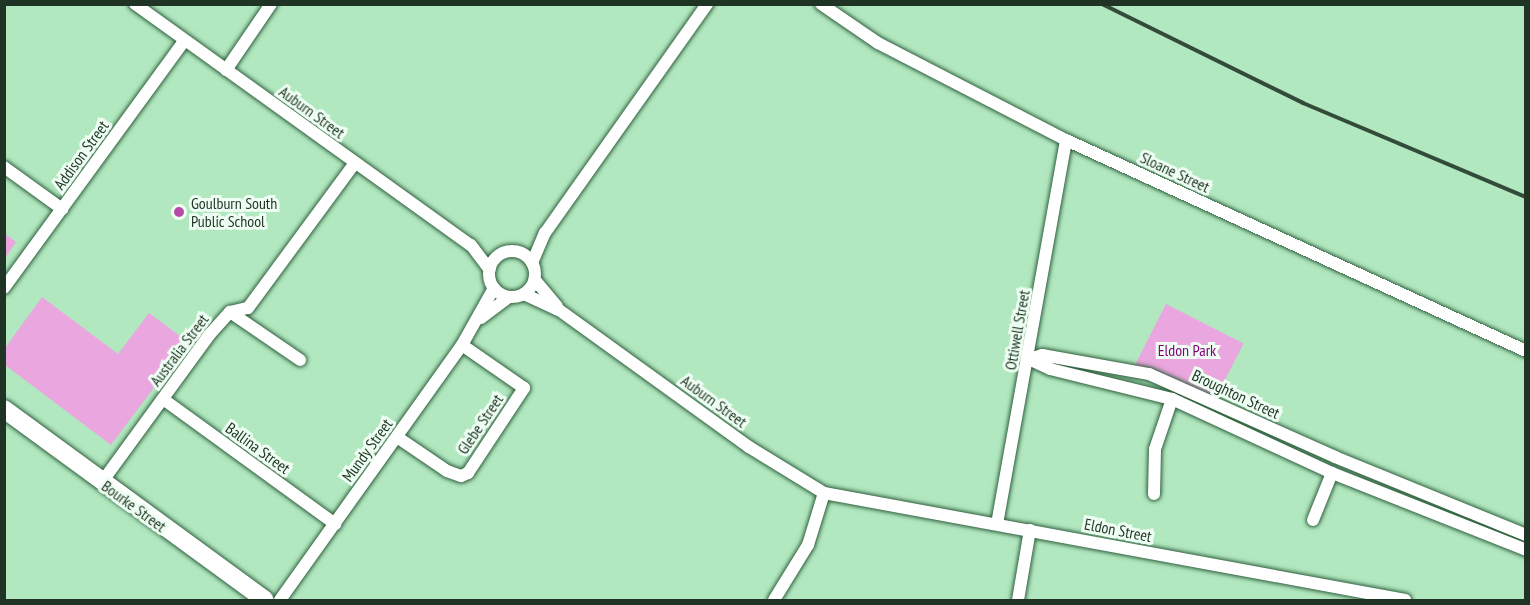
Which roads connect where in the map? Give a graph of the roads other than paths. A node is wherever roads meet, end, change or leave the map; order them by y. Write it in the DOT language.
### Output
graph roads {
  1 [pos="135,4"];
  2 [pos="271,4"];
  3 [pos="707,4"];
  4 [pos="821,4"];
  5 [pos="184,41"];
  6 [pos="225,70"];
  7 [pos="1066,140"];
  8 [pos="355,163"];
  9 [pos="4,167"];
  10 [pos="62,209"];
  11 [pos="545,233"];
  12 [pos="471,245"];
  13 [pos="518,252"];
  14 [pos="500,255"];
  15 [pos="532,262"];
  16 [pos="490,270"];
  17 [pos="535,280"];
  18 [pos="4,288"];
  19 [pos="494,288"];
  20 [pos="524,294"];
  21 [pos="509,297"];
  22 [pos="560,310"];
  23 [pos="230,312"];
  24 [pos="480,318"];
  25 [pos="462,345"];
  26 [pos="1526,351"];
  27 [pos="1029,359"];
  28 [pos="300,360"];
  29 [pos="163,399"];
  30 [pos="1172,399"];
  31 [pos="4,409"];
  32 [pos="397,437"];
  33 [pos="1332,473"];
  34 [pos="102,482"];
  35 [pos="824,493"];
  36 [pos="1154,494"];
  37 [pos="1313,520"];
  38 [pos="335,524"];
  39 [pos="997,524"];
  40 [pos="1030,530"];
  41 [pos="1526,535"];
  42 [pos="1526,550"];
  43 [pos="265,600"];
  44 [pos="280,600"];
  45 [pos="774,600"];
  46 [pos="1018,600"];
  47 [pos="1405,600"];
  1 -- 5 [label="street, Auburn Street"];
  2 -- 6 [label="street"];
  3 -- 11 [label="street"];
  4 -- 7 [label="street, Sloane Street"];
  5 -- 6 [label="street, Auburn Street"];
  5 -- 10 [label="street, Addison Street"];
  6 -- 8 [label="street, Auburn Street"];
  7 -- 26 [label="street, Sloane Street"];
  7 -- 27 [label="street, Ottiwell Street"];
  8 -- 12 [label="street, Auburn Street"];
  8 -- 23 [label="street, Australia Street"];
  9 -- 10 [label="street"];
  10 -- 18 [label="street, Addison Street"];
  11 -- 13 [label="street"];
  11 -- 15 [label="street"];
  12 -- 14 [label="street, Auburn Street"];
  12 -- 16 [label="street, Auburn Street"];
  13 -- 14 [label="street"];
  13 -- 15 [label="street"];
  14 -- 16 [label="street"];
  15 -- 17 [label="street"];
  16 -- 19 [label="street"];
  17 -- 20 [label="street"];
  17 -- 22 [label="street, Auburn Street"];
  19 -- 21 [label="street"];
  19 -- 24 [label="street, Mundy Street"];
  20 -- 21 [label="street"];
  20 -- 22 [label="street, Auburn Street"];
  21 -- 24 [label="street, Mundy Street"];
  22 -- 35 [label="street, Auburn Street"];
  23 -- 28 [label="street"];
  23 -- 29 [label="street, Australia Street"];
  24 -- 25 [label="street, Mundy Street"];
  25 -- 32 [label="street, Mundy Street"];
  25 -- 32 [label="street, Glebe Street"];
  27 -- 30 [label="street, Broughton Street"];
  27 -- 39 [label="street, Ottiwell Street"];
  27 -- 41 [label="street, Broughton Street"];
  29 -- 34 [label="street, Australia Street"];
  29 -- 38 [label="street, Ballina Street"];
  30 -- 33 [label="street, Broughton Street"];
  30 -- 36 [label="street, Broughton Street"];
  31 -- 34 [label="street, Bourke Street"];
  32 -- 38 [label="street, Mundy Street"];
  33 -- 37 [label="street"];
  33 -- 42 [label="street, Broughton Street"];
  34 -- 43 [label="street, Bourke Street"];
  35 -- 39 [label="street, Eldon Street"];
  35 -- 45 [label="street"];
  38 -- 44 [label="street, Mundy Street"];
  39 -- 40 [label="street, Eldon Street"];
  40 -- 46 [label="street"];
  40 -- 47 [label="street, Eldon Street"];
}
